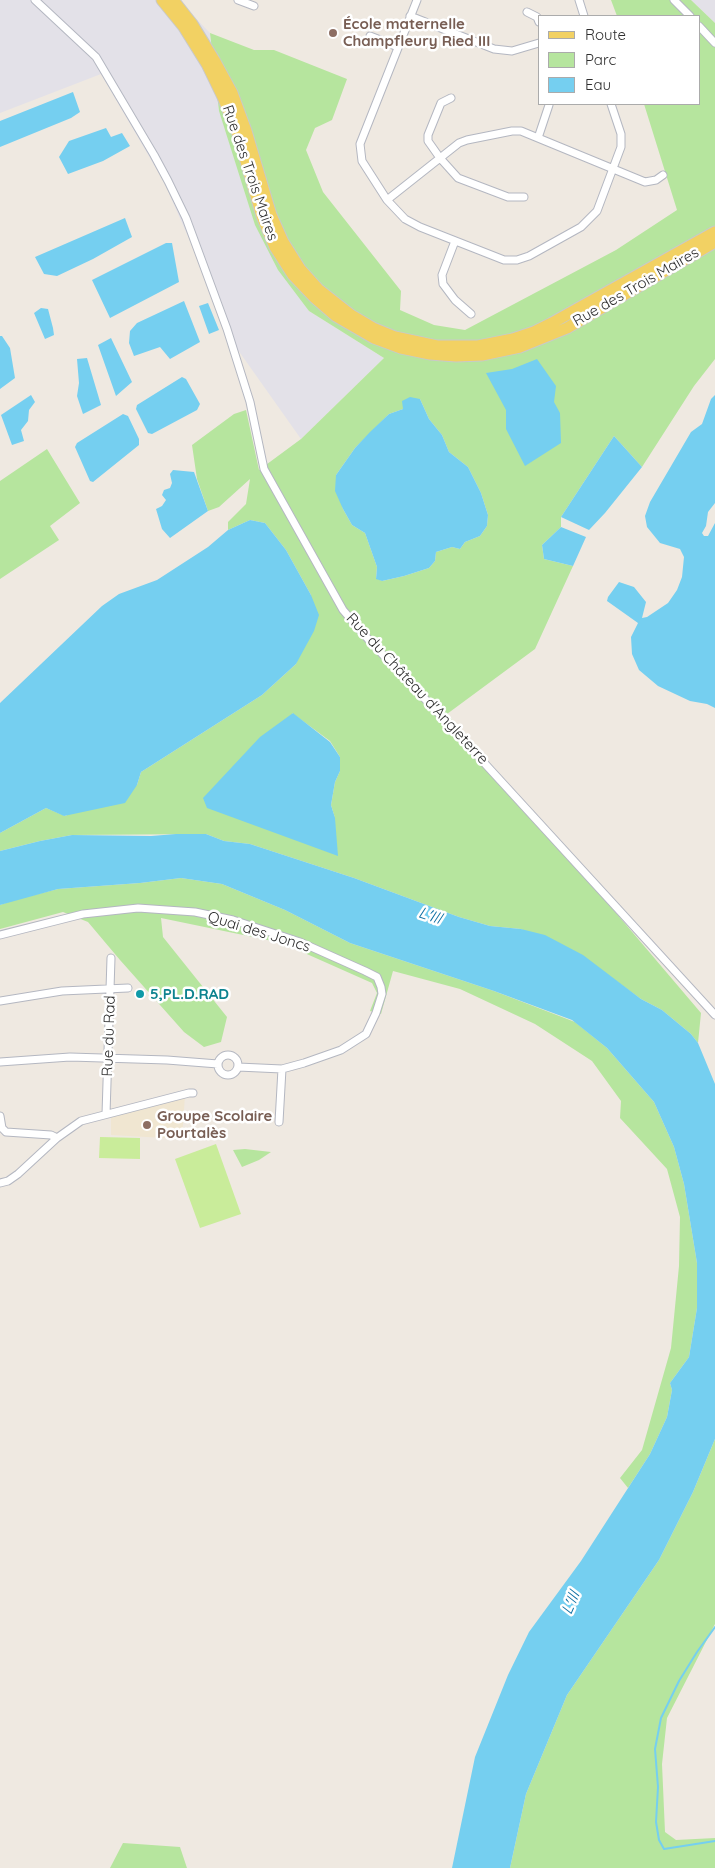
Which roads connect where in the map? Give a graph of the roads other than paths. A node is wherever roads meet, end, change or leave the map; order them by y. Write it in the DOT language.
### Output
graph roads {
  1 [pos="35,0"];
  2 [pos="162,0"];
  3 [pos="173,0"];
  4 [pos="238,0"];
  5 [pos="417,0"];
  6 [pos="579,0"];
  7 [pos="674,0"];
  8 [pos="254,6"];
  9 [pos="527,12"];
  10 [pos="584,15"];
  11 [pos="689,15"];
  12 [pos="410,16"];
  13 [pos="538,20"];
  14 [pos="700,27"];
  15 [pos="370,36"];
  16 [pos="538,43"];
  17 [pos="715,43"];
  18 [pos="398,47"];
  19 [pos="451,98"];
  20 [pos="549,105"];
  21 [pos="611,105"];
  22 [pos="538,138"];
  23 [pos="440,158"];
  24 [pos="614,169"];
  25 [pos="663,175"];
  26 [pos="524,197"];
  27 [pos="387,200"];
  28 [pos="715,232"];
  29 [pos="455,241"];
  30 [pos="715,242"];
  31 [pos="471,314"];
  32 [pos="0,935"];
  33 [pos="111,958"];
  34 [pos="111,988"];
  35 [pos="128,988"];
  36 [pos="0,1001"];
  37 [pos="715,1015"];
  38 [pos="109,1058"];
  39 [pos="0,1062"];
  40 [pos="218,1064"];
  41 [pos="238,1067"];
  42 [pos="282,1069"];
  43 [pos="193,1093"];
  44 [pos="106,1114"];
  45 [pos="0,1116"];
  46 [pos="279,1122"];
  47 [pos="57,1138"];
  48 [pos="0,1183"];
  1 -- 37 [label="street, Rue du Château d'Angleterre"];
  2 -- 30 [label="main road, Rue des Trois Maires"];
  3 -- 28 [label="main road, Rue des Trois Maires"];
  4 -- 8 [label="street"];
  5 -- 12 [label="street"];
  6 -- 10 [label="street"];
  7 -- 11 [label="street"];
  9 -- 13 [label="street"];
  12 -- 16 [label="street"];
  12 -- 18 [label="street"];
  14 -- 17 [label="street"];
  15 -- 18 [label="street"];
  18 -- 27 [label="street"];
  19 -- 23 [label="street"];
  20 -- 22 [label="street"];
  21 -- 24 [label="street"];
  22 -- 23 [label="street"];
  22 -- 24 [label="street"];
  23 -- 26 [label="street"];
  23 -- 27 [label="street"];
  24 -- 25 [label="street"];
  24 -- 29 [label="street"];
  27 -- 29 [label="street"];
  29 -- 31 [label="street"];
  32 -- 42 [label="street, Quai des Joncs"];
  33 -- 34 [label="street, Rue du Rad"];
  34 -- 35 [label="street"];
  34 -- 36 [label="street"];
  34 -- 38 [label="street, Rue du Rad"];
  38 -- 39 [label="street"];
  38 -- 40 [label="street"];
  38 -- 44 [label="street, Rue du Rad"];
  40 -- 41 [label="street"];
  40 -- 41 [label="street"];
  41 -- 42 [label="street"];
  42 -- 46 [label="street"];
  43 -- 44 [label="street"];
  44 -- 47 [label="street"];
  45 -- 47 [label="street"];
  47 -- 48 [label="street"];
}
